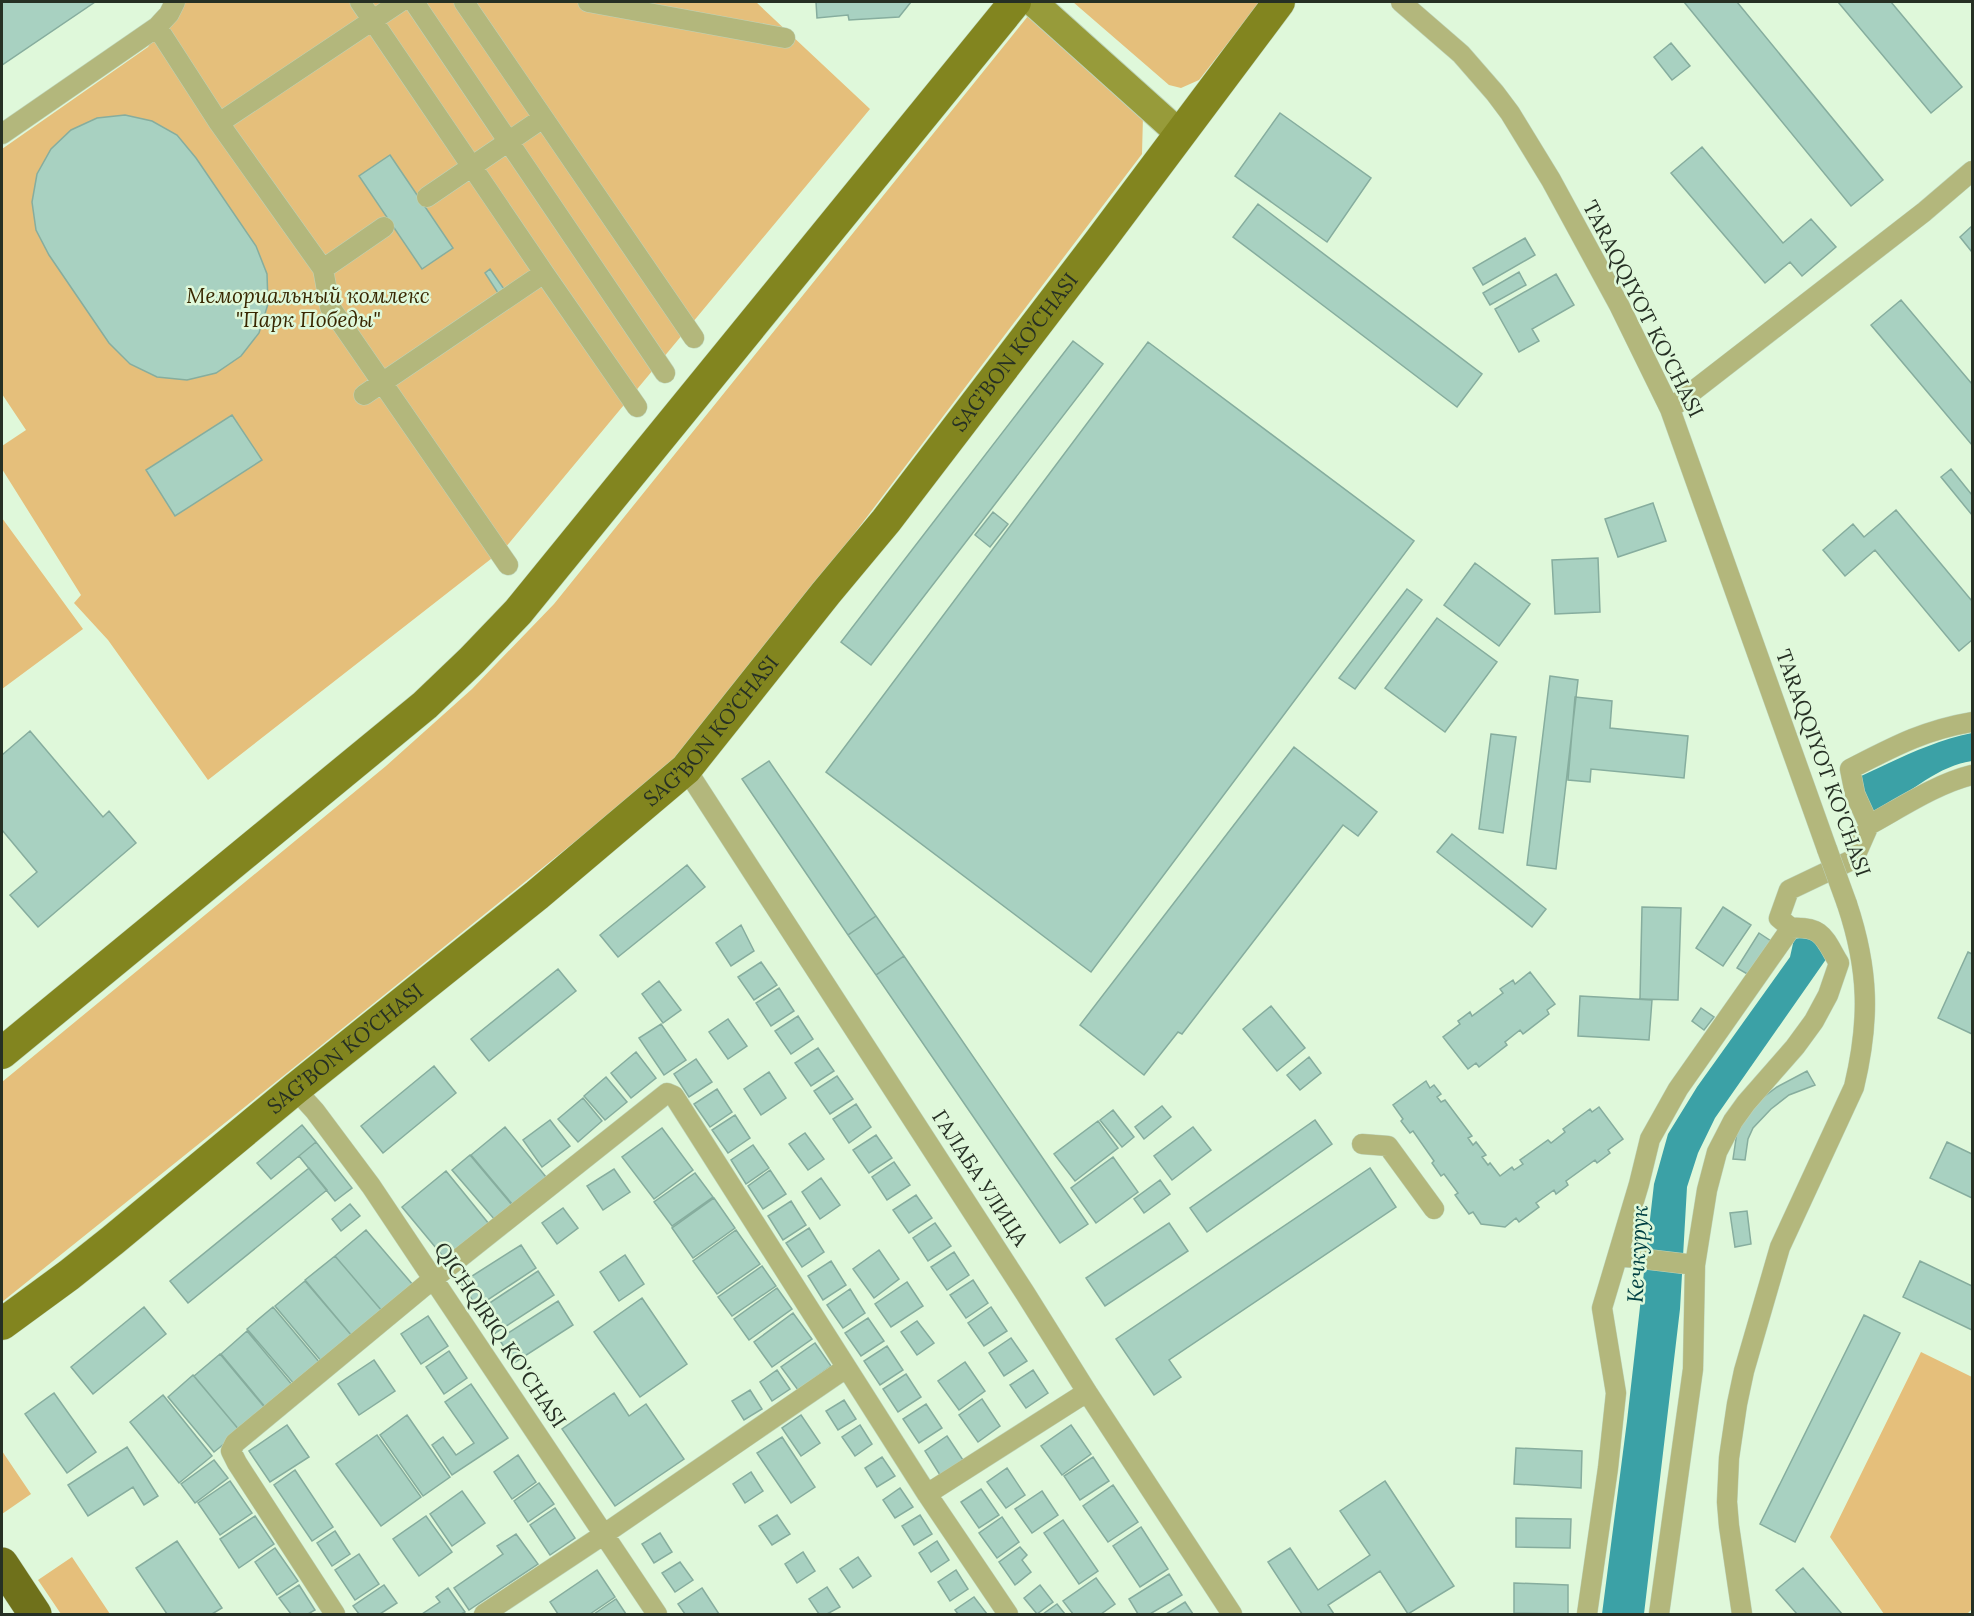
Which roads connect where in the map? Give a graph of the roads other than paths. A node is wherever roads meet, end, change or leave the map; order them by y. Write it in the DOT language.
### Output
graph roads {
  1 [pos="175,2"];
  2 [pos="360,2"];
  3 [pos="400,2"];
  4 [pos="414,2"];
  5 [pos="464,2"];
  6 [pos="588,2"];
  7 [pos="1015,2"];
  8 [pos="1033,2"];
  9 [pos="1056,2"];
  10 [pos="1279,2"];
  11 [pos="1401,2"];
  12 [pos="372,20"];
  13 [pos="157,27"];
  14 [pos="785,38"];
  15 [pos="543,118"];
  16 [pos="219,123"];
  17 [pos="1184,128"];
  18 [pos="2,134"];
  19 [pos="508,142"];
  20 [pos="472,166"];
  21 [pos="1972,171"];
  22 [pos="427,197"];
  23 [pos="384,227"];
  24 [pos="323,269"];
  25 [pos="544,273"];
  26 [pos="694,338"];
  27 [pos="665,373"];
  28 [pos="381,383"];
  29 [pos="364,395"];
  30 [pos="637,407"];
  31 [pos="1670,409"];
  32 [pos="508,565"];
  33 [pos="1972,722"];
  34 [pos="686,769"];
  35 [pos="1972,775"];
  36 [pos="1869,825"];
  37 [pos="1791,928"];
  38 [pos="2,1053"];
  39 [pos="295,1089"];
  40 [pos="1362,1144"];
  41 [pos="1434,1209"];
  42 [pos="1619,1256"];
  43 [pos="1695,1265"];
  44 [pos="433,1279"];
  45 [pos="2,1324"];
  46 [pos="846,1368"];
  47 [pos="1087,1392"];
  48 [pos="927,1494"];
  49 [pos="603,1535"];
  50 [pos="2,1564"];
  51 [pos="35,1614"];
  52 [pos="335,1614"];
  53 [pos="484,1614"];
  54 [pos="657,1614"];
  55 [pos="1008,1614"];
  56 [pos="1232,1614"];
  57 [pos="1587,1614"];
  58 [pos="1659,1614"];
  59 [pos="1742,1614"];
  1 -- 13 [label="street"];
  2 -- 12 [label="street"];
  3 -- 12 [label="street"];
  4 -- 19 [label="street"];
  5 -- 15 [label="street"];
  6 -- 14 [label="street"];
  7 -- 38 [label="main road"];
  8 -- 17 [label="main road"];
  9 -- 17 [label="main road"];
  10 -- 17 [label="main road, SAG’BON KO’CHASI"];
  11 -- 31 [label="street, TARAQQIYOT KO'CHASI"];
  12 -- 16 [label="street"];
  12 -- 20 [label="street"];
  13 -- 16 [label="street"];
  13 -- 18 [label="street"];
  15 -- 19 [label="street"];
  15 -- 26 [label="street"];
  16 -- 24 [label="street"];
  17 -- 34 [label="main road, SAG’BON KO’CHASI"];
  19 -- 20 [label="street"];
  19 -- 27 [label="street"];
  20 -- 22 [label="street"];
  20 -- 25 [label="street"];
  21 -- 31 [label="street"];
  23 -- 24 [label="street"];
  24 -- 28 [label="street"];
  25 -- 28 [label="street"];
  25 -- 30 [label="street"];
  28 -- 29 [label="street"];
  28 -- 32 [label="street"];
  31 -- 59 [label="street, TARAQQIYOT KO'CHASI, bridge"];
  33 -- 36 [label="street"];
  34 -- 39 [label="main road, SAG’BON KO’CHASI"];
  34 -- 47 [label="street, ГАЛАБА УЛИЦА"];
  35 -- 36 [label="street"];
  36 -- 37 [label="street"];
  37 -- 42 [label="street"];
  37 -- 43 [label="street"];
  39 -- 44 [label="street, QICHQIRIQ KO'CHASI"];
  39 -- 45 [label="main road, SAG’BON KO’CHASI"];
  40 -- 41 [label="street"];
  42 -- 43 [label="street"];
  42 -- 57 [label="street"];
  43 -- 58 [label="street"];
  44 -- 46 [label="street"];
  44 -- 49 [label="street, QICHQIRIQ KO'CHASI"];
  44 -- 52 [label="street"];
  46 -- 48 [label="street"];
  46 -- 49 [label="street"];
  47 -- 48 [label="street"];
  47 -- 56 [label="street, ГАЛАБА УЛИЦА"];
  48 -- 55 [label="street"];
  49 -- 53 [label="street"];
  49 -- 54 [label="street, QICHQIRIQ KO'CHASI"];
  50 -- 51 [label="highway"];
}
